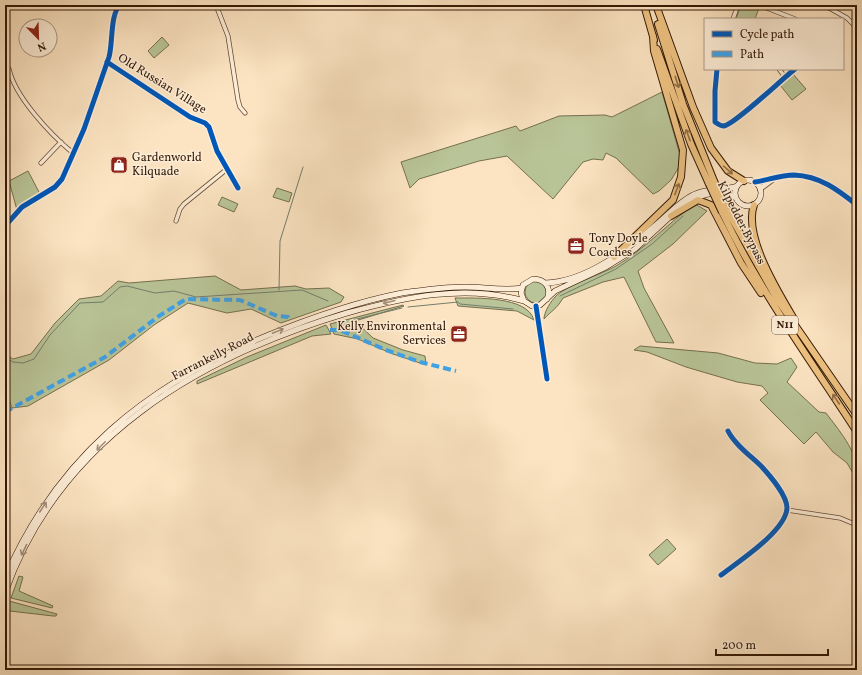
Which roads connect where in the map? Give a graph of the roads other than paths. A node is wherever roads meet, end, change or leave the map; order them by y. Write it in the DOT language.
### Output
graph roads {
  1 [pos="120,5"];
  2 [pos="216,5"];
  3 [pos="644,5"];
  4 [pos="653,5"];
  5 [pos="656,5"];
  6 [pos="738,5"];
  7 [pos="759,5"];
  8 [pos="824,5"];
  9 [pos="733,18"];
  10 [pos="793,18"];
  11 [pos="857,28"];
  12 [pos="653,36"];
  13 [pos="107,62"];
  14 [pos="9,69"];
  15 [pos="716,70"];
  16 [pos="780,70"];
  17 [pos="794,70"];
  18 [pos="785,77"];
  19 [pos="245,113"];
  20 [pos="61,142"];
  21 [pos="73,153"];
  22 [pos="41,163"];
  23 [pos="227,169"];
  24 [pos="775,178"];
  25 [pos="744,181"];
  26 [pos="711,182"];
  27 [pos="754,182"];
  28 [pos="737,186"];
  29 [pos="238,188"];
  30 [pos="760,189"];
  31 [pos="736,198"];
  32 [pos="754,204"];
  33 [pos="857,205"];
  34 [pos="724,211"];
  35 [pos="671,216"];
  36 [pos="176,220"];
  37 [pos="5,226"];
  38 [pos="614,257"];
  39 [pos="545,282"];
  40 [pos="522,288"];
  41 [pos="547,300"];
  42 [pos="524,301"];
  43 [pos="536,306"];
  44 [pos="796,341"];
  45 [pos="827,372"];
  46 [pos="547,379"];
  47 [pos="857,415"];
  48 [pos="728,431"];
  49 [pos="857,432"];
  50 [pos="787,510"];
  51 [pos="857,525"];
  52 [pos="721,575"];
  53 [pos="5,578"];
  54 [pos="5,593"];
  1 -- 13 [label="street"];
  2 -- 19 [label="street"];
  3 -- 12 [label="highway, Kilpedder Bypass / N11"];
  4 -- 26 [label="highway, Kilpedder Bypass / N11, one-way"];
  5 -- 25 [label="highway, one-way"];
  6 -- 9 [label="street"];
  7 -- 10 [label="street"];
  8 -- 11 [label="street"];
  26 -- 12 [label="highway, Kilpedder Bypass / N11, one-way"];
  38 -- 12 [label="highway, N11, one-way"];
  13 -- 21 [label="street"];
  13 -- 23 [label="street, Old Russian Village"];
  14 -- 20 [label="street"];
  15 -- 18 [label="street"];
  16 -- 18 [label="street"];
  17 -- 18 [label="street"];
  20 -- 21 [label="street"];
  20 -- 22 [label="street"];
  21 -- 37 [label="street"];
  23 -- 29 [label="street, Old Russian Village"];
  23 -- 36 [label="street"];
  24 -- 27 [label="street"];
  24 -- 30 [label="street"];
  24 -- 33 [label="street"];
  25 -- 27 [label="main road"];
  25 -- 28 [label="main road"];
  26 -- 34 [label="highway, Kilpedder Bypass / N11, bridge"];
  27 -- 30 [label="main road"];
  28 -- 31 [label="main road"];
  28 -- 38 [label="main road"];
  30 -- 32 [label="main road"];
  31 -- 32 [label="main road"];
  31 -- 35 [label="main road"];
  32 -- 45 [label="highway, N11"];
  34 -- 44 [label="highway, Kilpedder Bypass / N11"];
  34 -- 45 [label="highway, Kilpedder Bypass / N11"];
  35 -- 41 [label="main road"];
  35 -- 44 [label="highway, N11"];
  38 -- 39 [label="main road"];
  39 -- 40 [label="main road"];
  39 -- 41 [label="main road"];
  40 -- 42 [label="main road"];
  53 -- 40 [label="main road, Farrankelly Road, one-way"];
  41 -- 43 [label="main road"];
  42 -- 43 [label="main road"];
  42 -- 54 [label="main road, Farrankelly Road, one-way"];
  43 -- 46 [label="street"];
  49 -- 44 [label="highway, Kilpedder Bypass / N11, one-way"];
  45 -- 47 [label="highway, Kilpedder Bypass / N11"];
  48 -- 50 [label="street"];
  50 -- 51 [label="street"];
  50 -- 52 [label="street"];
}
